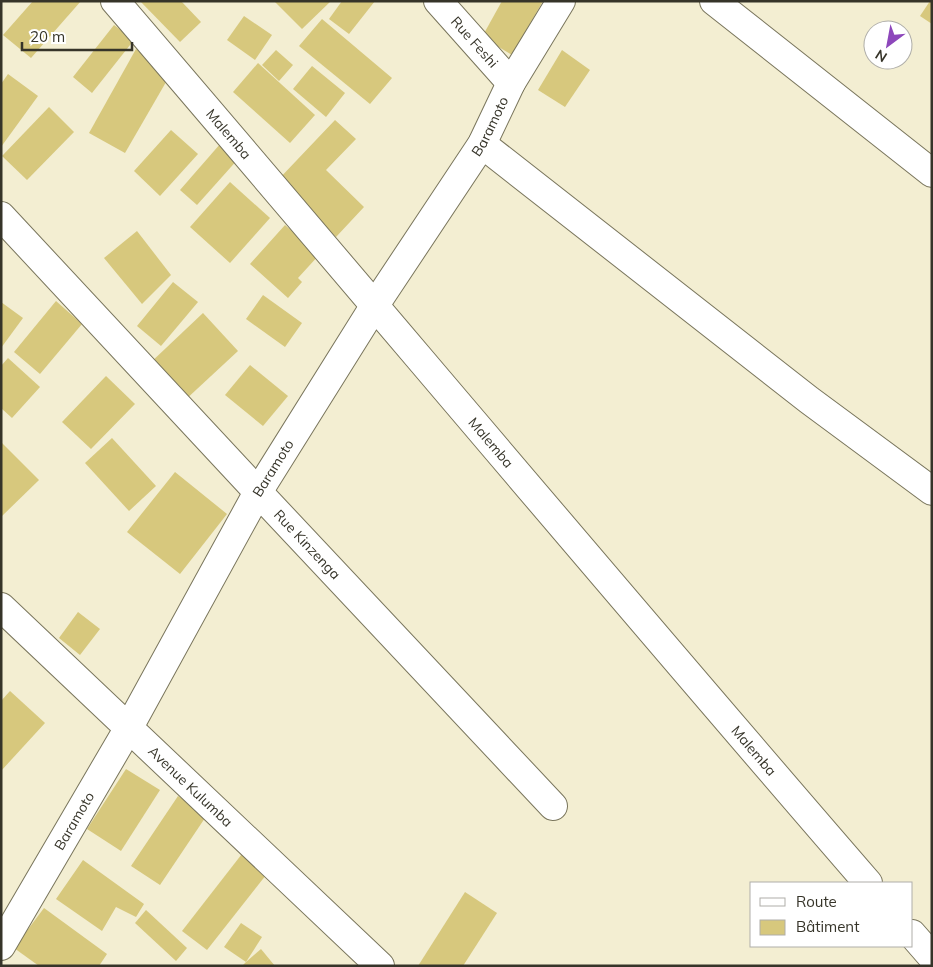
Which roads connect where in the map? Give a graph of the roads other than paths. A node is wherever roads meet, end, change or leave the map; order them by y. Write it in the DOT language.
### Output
graph roads {
  1 [pos="115,1"];
  2 [pos="438,1"];
  3 [pos="561,1"];
  4 [pos="714,1"];
  5 [pos="511,83"];
  6 [pos="482,144"];
  7 [pos="932,173"];
  8 [pos="1,216"];
  9 [pos="375,305"];
  10 [pos="932,491"];
  11 [pos="258,492"];
  12 [pos="1,607"];
  13 [pos="128,729"];
  14 [pos="553,806"];
  15 [pos="867,882"];
  16 [pos="913,935"];
  17 [pos="1,946"];
  18 [pos="932,957"];
  19 [pos="380,966"];
  1 -- 9 [label="street, Malemba"];
  2 -- 5 [label="street, Rue Feshi"];
  3 -- 5 [label="street, Baramoto"];
  4 -- 7 [label="street"];
  5 -- 6 [label="street, Baramoto"];
  6 -- 9 [label="street, Baramoto"];
  6 -- 10 [label="street"];
  8 -- 11 [label="street, Rue Kinzenga"];
  9 -- 11 [label="street, Baramoto"];
  9 -- 15 [label="street, Malemba"];
  11 -- 13 [label="street, Baramoto"];
  11 -- 14 [label="street, Rue Kinzenga"];
  12 -- 13 [label="street, Avenue Kulumba"];
  13 -- 17 [label="street, Baramoto"];
  13 -- 19 [label="street, Avenue Kulumba"];
  16 -- 18 [label="street"];
}
